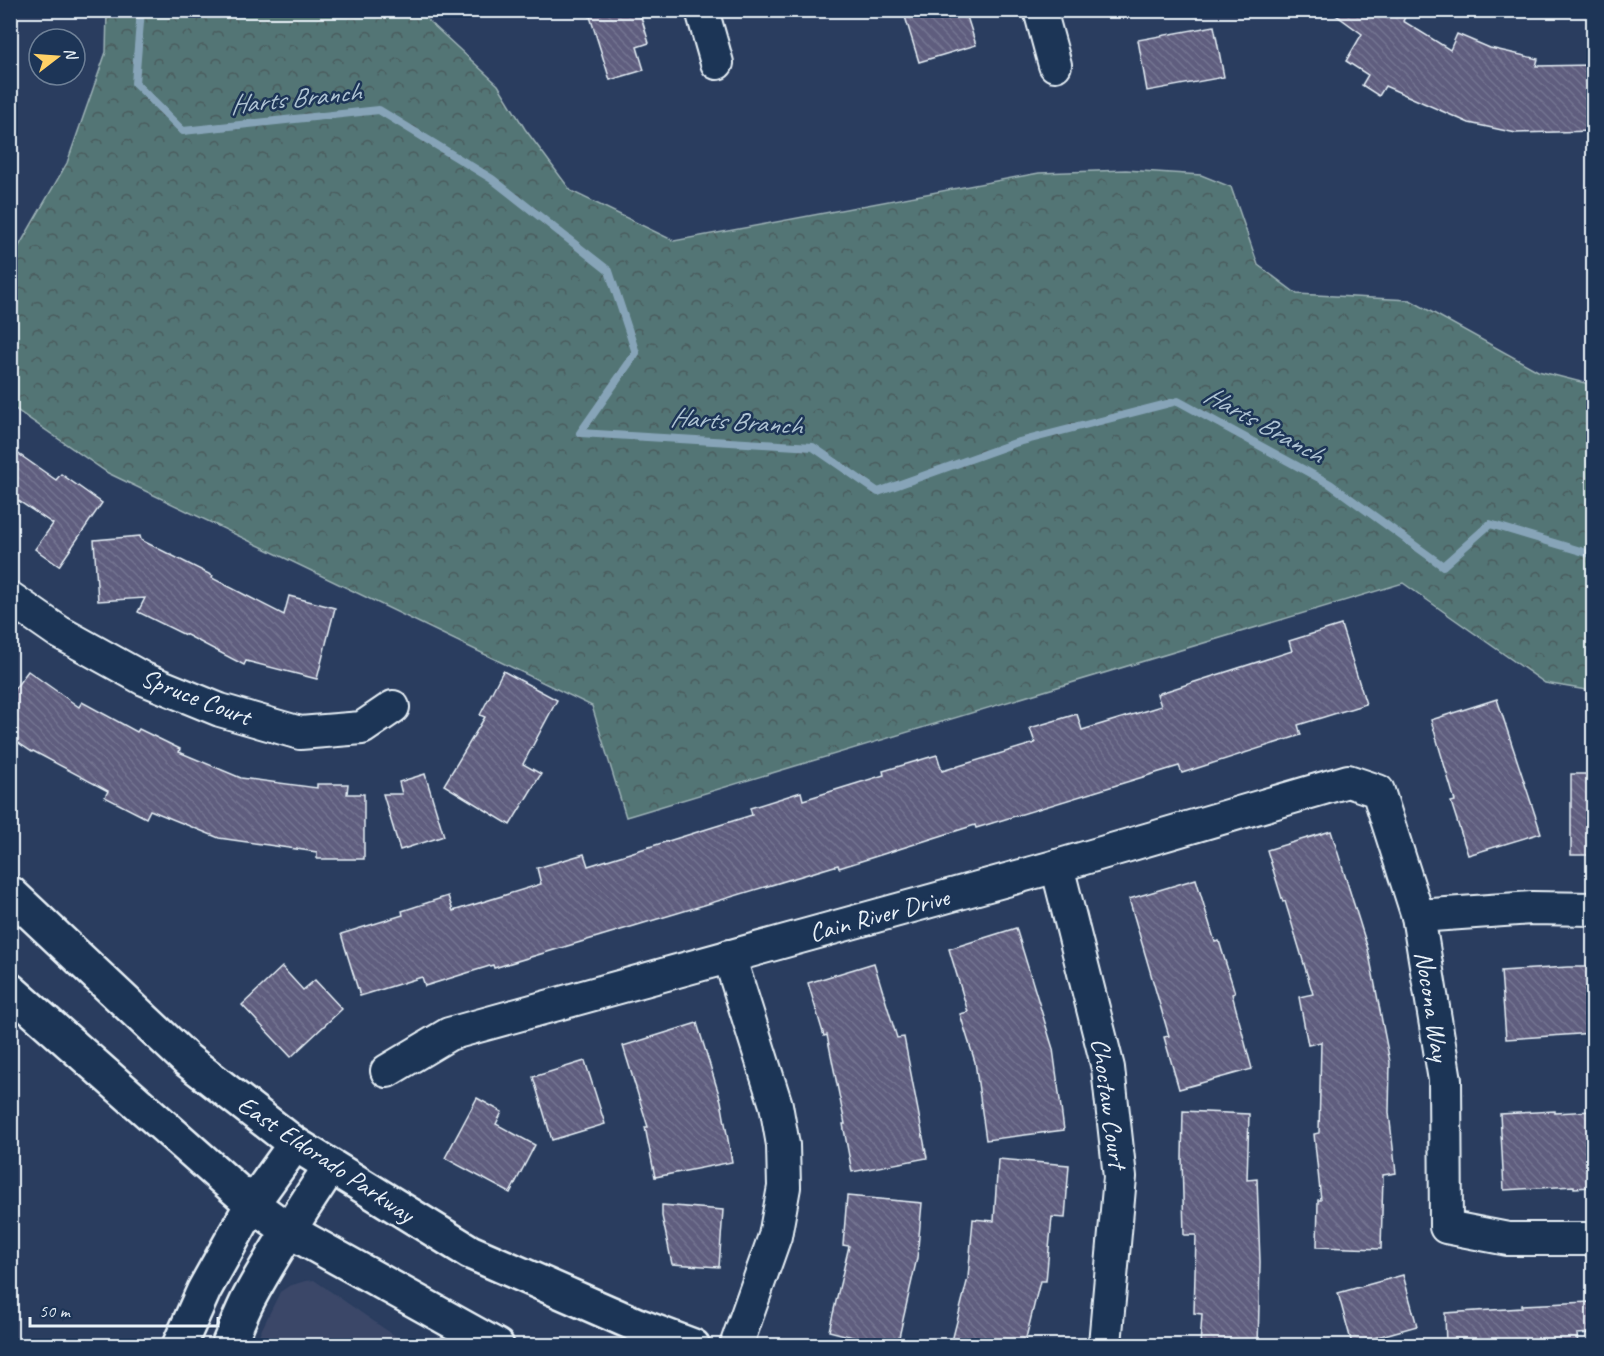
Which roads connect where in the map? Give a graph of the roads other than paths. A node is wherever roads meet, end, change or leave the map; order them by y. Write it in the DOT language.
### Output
graph roads {
  1 [pos="702,10"];
  2 [pos="1040,10"];
  3 [pos="717,63"];
  4 [pos="1055,65"];
  5 [pos="10,598"];
  6 [pos="393,707"];
  7 [pos="1378,791"];
  8 [pos="1058,866"];
  9 [pos="10,893"];
  10 [pos="1593,909"];
  11 [pos="1418,916"];
  12 [pos="729,956"];
  13 [pos="10,990"];
  14 [pos="387,1071"];
  15 [pos="295,1144"];
  16 [pos="330,1167"];
  17 [pos="252,1204"];
  18 [pos="288,1230"];
  19 [pos="1593,1239"];
  20 [pos="1105,1344"];
  21 [pos="179,1346"];
  22 [pos="228,1346"];
  23 [pos="497,1346"];
  24 [pos="693,1346"];
  25 [pos="736,1346"];
  1 -- 3 [label="street"];
  2 -- 4 [label="street"];
  5 -- 6 [label="street, Spruce Court"];
  7 -- 8 [label="street, Cain River Drive"];
  7 -- 11 [label="street, Nocona Way"];
  8 -- 12 [label="street, Cain River Drive"];
  8 -- 20 [label="street, Choctaw Court"];
  9 -- 15 [label="main road, East Eldorado Parkway"];
  10 -- 11 [label="street"];
  11 -- 19 [label="street, Nocona Way"];
  12 -- 14 [label="street, Cain River Drive"];
  12 -- 25 [label="street"];
  13 -- 17 [label="main road"];
  15 -- 16 [label="main road, East Eldorado Parkway"];
  15 -- 17 [label="main road"];
  16 -- 18 [label="main road"];
  16 -- 24 [label="main road, East Eldorado Parkway"];
  17 -- 18 [label="main road"];
  17 -- 21 [label="main road"];
  18 -- 22 [label="main road"];
  18 -- 23 [label="main road"];
}
